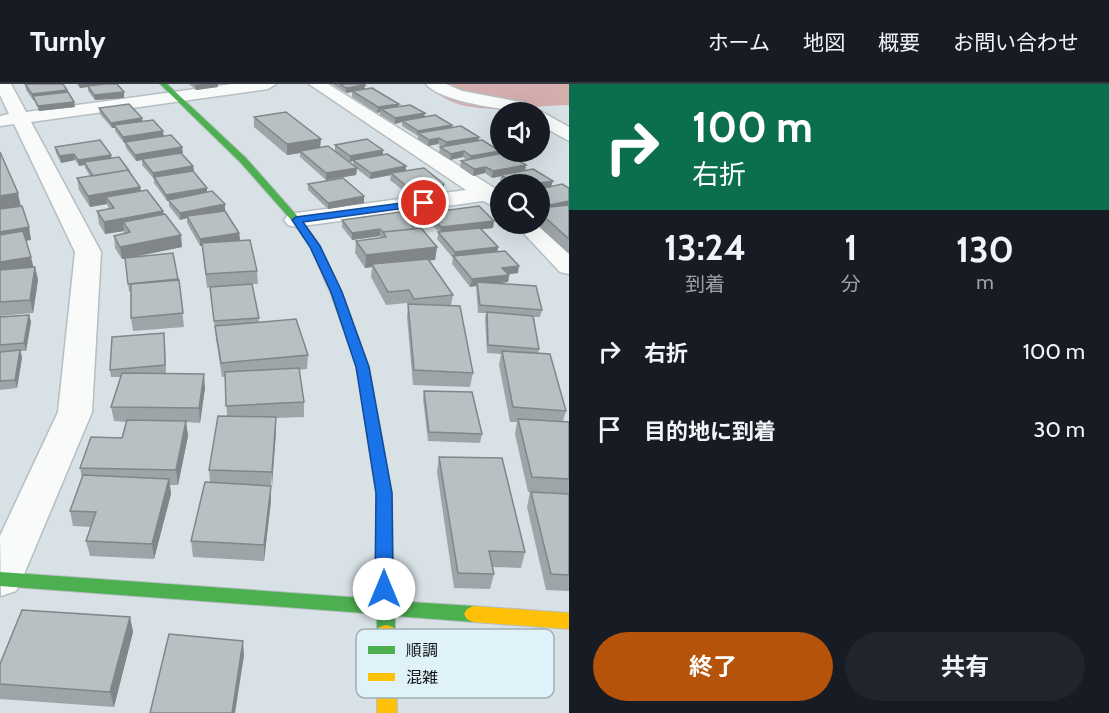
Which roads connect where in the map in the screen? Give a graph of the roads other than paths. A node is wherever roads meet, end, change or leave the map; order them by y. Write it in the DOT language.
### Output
graph roads {
  1 [pos="3,84"];
  2 [pos="164,84"];
  3 [pos="268,84"];
  4 [pos="317,84"];
  5 [pos="434,84"];
  6 [pos="177,96"];
  7 [pos="500,102"];
  8 [pos="10,119"];
  9 [pos="550,123"];
  10 [pos="569,135"];
  11 [pos="490,195"];
  12 [pos="490,198"];
  13 [pos="296,220"];
  14 [pos="537,234"];
  15 [pos="569,266"];
  16 [pos="0,579"];
  17 [pos="384,606"];
  18 [pos="569,621"];
  19 [pos="385,629"];
  20 [pos="387,698"];
  21 [pos="387,713"];
  1 -- 8 [label="street"];
  2 -- 6 [label="street"];
  3 -- 6 [label="street"];
  4 -- 11 [label="street"];
  5 -- 7 [label="street"];
  6 -- 8 [label="street"];
  6 -- 13 [label="street"];
  8 -- 16 [label="street"];
  9 -- 10 [label="street"];
  12 -- 13 [label="street"];
  13 -- 17 [label="street"];
  14 -- 15 [label="street"];
  16 -- 17 [label="street"];
  17 -- 18 [label="street"];
  17 -- 19 [label="street"];
  20 -- 21 [label="street"];
}
